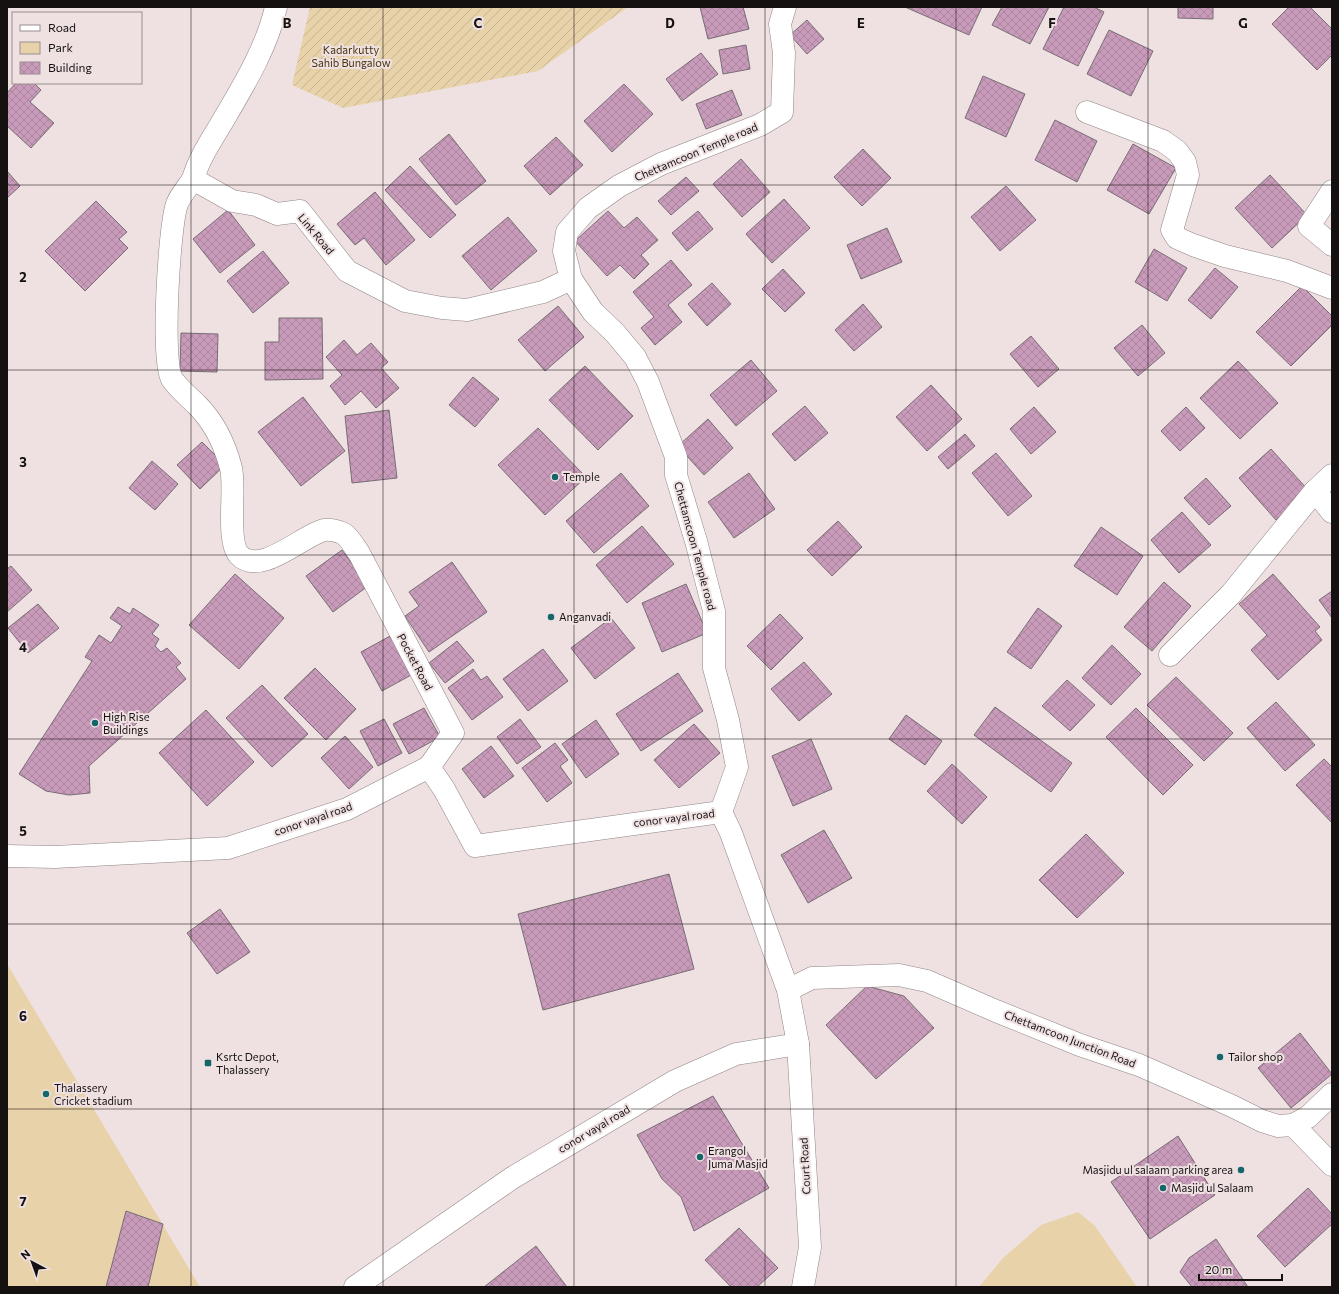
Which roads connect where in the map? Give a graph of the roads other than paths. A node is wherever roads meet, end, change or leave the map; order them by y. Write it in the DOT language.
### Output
graph roads {
  1 [pos="276,7"];
  2 [pos="785,7"];
  3 [pos="1087,112"];
  4 [pos="193,179"];
  5 [pos="1332,191"];
  6 [pos="1332,244"];
  7 [pos="571,279"];
  8 [pos="1332,288"];
  9 [pos="1332,475"];
  10 [pos="1315,491"];
  11 [pos="1332,512"];
  12 [pos="1170,654"];
  13 [pos="429,767"];
  14 [pos="721,812"];
  15 [pos="7,856"];
  16 [pos="788,990"];
  17 [pos="798,1044"];
  18 [pos="1332,1094"];
  19 [pos="1293,1125"];
  20 [pos="1332,1165"];
  21 [pos="355,1287"];
  22 [pos="803,1287"];
  1 -- 4 [label="street"];
  2 -- 7 [label="street, Chettamcoon Temple road"];
  3 -- 8 [label="street"];
  4 -- 7 [label="street, Link Road"];
  4 -- 13 [label="street, Pocket Road"];
  5 -- 6 [label="street"];
  7 -- 14 [label="street, Chettamcoon Temple road"];
  9 -- 10 [label="street"];
  10 -- 11 [label="street"];
  10 -- 12 [label="street"];
  13 -- 14 [label="street, conor vayal road"];
  13 -- 15 [label="street, conor vayal road"];
  14 -- 16 [label="street, conor vayal road"];
  16 -- 17 [label="street, conor vayal road"];
  16 -- 19 [label="street, Chettamcoon Junction Road"];
  17 -- 21 [label="street, conor vayal road"];
  17 -- 22 [label="street, Court Road"];
  18 -- 19 [label="street"];
  19 -- 20 [label="street"];
}
